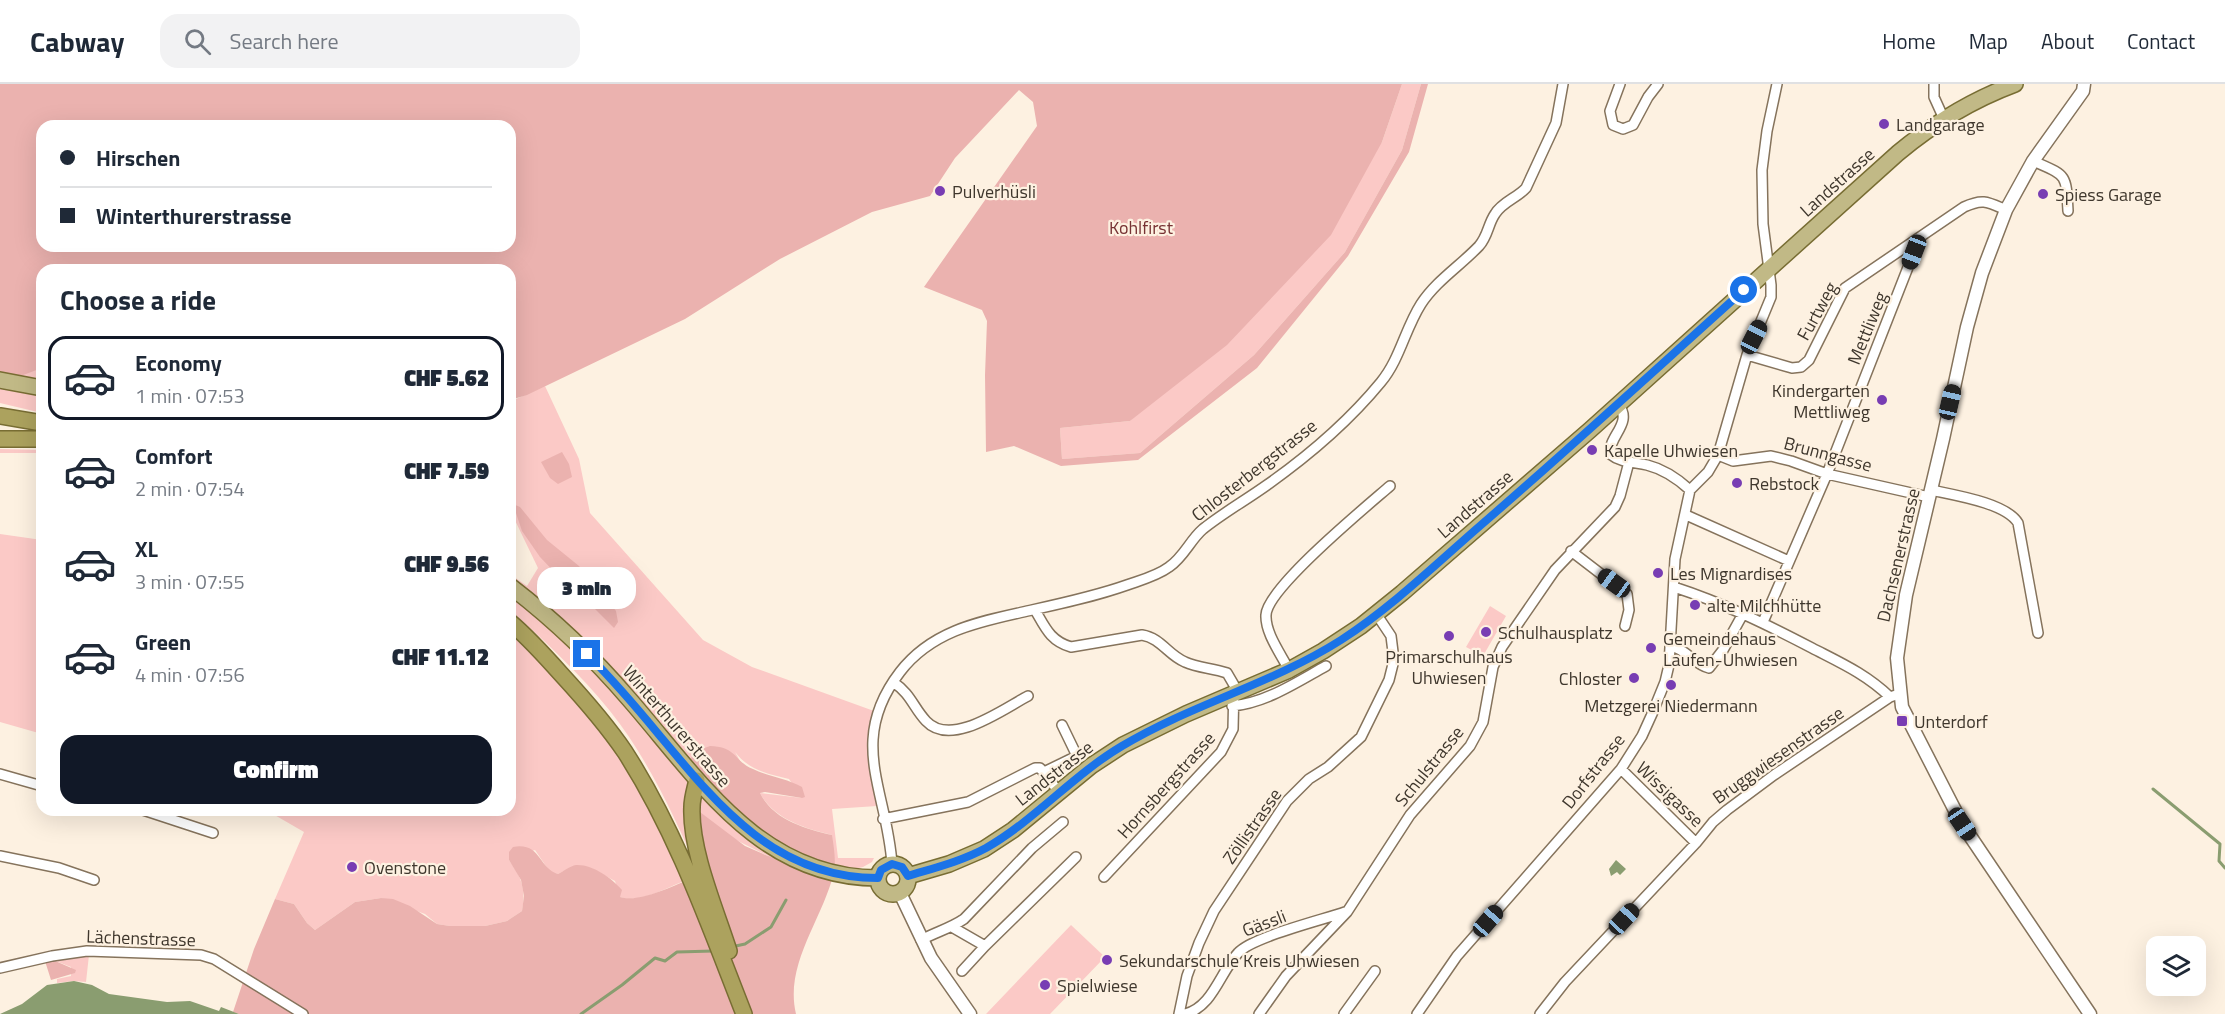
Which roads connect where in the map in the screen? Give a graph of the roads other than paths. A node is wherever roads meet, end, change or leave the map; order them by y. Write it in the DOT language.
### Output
graph roads {
  1 [pos="1563,84"];
  2 [pos="1620,84"];
  3 [pos="1658,84"];
  4 [pos="1778,84"];
  5 [pos="1934,84"];
  6 [pos="2016,84"];
  7 [pos="2084,84"];
  8 [pos="1944,119"];
  9 [pos="2032,161"];
  10 [pos="2006,210"];
  11 [pos="2068,211"];
  12 [pos="1912,244"];
  13 [pos="1768,269"];
  14 [pos="1748,355"];
  15 [pos="0,380"];
  16 [pos="36,387"];
  17 [pos="1618,404"];
  18 [pos="0,416"];
  19 [pos="36,422"];
  20 [pos="0,439"];
  21 [pos="36,439"];
  22 [pos="1718,455"];
  23 [pos="1629,462"];
  24 [pos="1827,474"];
  25 [pos="1390,486"];
  26 [pos="1690,490"];
  27 [pos="1930,493"];
  28 [pos="1686,515"];
  29 [pos="1571,551"];
  30 [pos="1789,561"];
  31 [pos="1674,586"];
  32 [pos="516,591"];
  33 [pos="1035,610"];
  34 [pos="1744,612"];
  35 [pos="1377,615"];
  36 [pos="1763,622"];
  37 [pos="1625,626"];
  38 [pos="516,627"];
  39 [pos="2038,633"];
  40 [pos="1671,645"];
  41 [pos="1326,666"];
  42 [pos="1289,670"];
  43 [pos="893,682"];
  44 [pos="1895,695"];
  45 [pos="1028,696"];
  46 [pos="1232,701"];
  47 [pos="1062,725"];
  48 [pos="1621,769"];
  49 [pos="1044,772"];
  50 [pos="0,774"];
  51 [pos="36,784"];
  52 [pos="695,787"];
  53 [pos="1059,792"];
  54 [pos="161,816"];
  55 [pos="884,819"];
  56 [pos="1063,822"];
  57 [pos="213,833"];
  58 [pos="1696,843"];
  59 [pos="0,856"];
  60 [pos="1076,857"];
  61 [pos="892,864"];
  62 [pos="908,876"];
  63 [pos="1104,877"];
  64 [pos="878,878"];
  65 [pos="94,880"];
  66 [pos="900,893"];
  67 [pos="1347,912"];
  68 [pos="712,916"];
  69 [pos="952,927"];
  70 [pos="921,940"];
  71 [pos="986,946"];
  72 [pos="0,968"];
  73 [pos="962,971"];
  74 [pos="1375,971"];
  75 [pos="735,979"];
  76 [pos="1419,1013"];
  77 [pos="303,1014"];
  78 [pos="744,1014"];
  79 [pos="754,1014"];
  80 [pos="970,1014"];
  81 [pos="1179,1014"];
  82 [pos="1185,1014"];
  83 [pos="1259,1014"];
  84 [pos="1344,1014"];
  85 [pos="1540,1014"];
  86 [pos="2090,1014"];
  1 -- 33 [label="street, Chlosterbergstrasse"];
  2 -- 3 [label="street"];
  4 -- 13 [label="street"];
  5 -- 8 [label="street"];
  6 -- 8 [label="main road, Landstrasse"];
  7 -- 9 [label="street, Dachsenerstrasse"];
  8 -- 13 [label="main road, Landstrasse"];
  9 -- 10 [label="street, Dachsenerstrasse"];
  9 -- 11 [label="street"];
  10 -- 12 [label="street, Furtweg"];
  10 -- 27 [label="street, Dachsenerstrasse"];
  12 -- 14 [label="street, Furtweg"];
  12 -- 24 [label="street, Mettliweg"];
  13 -- 14 [label="street"];
  13 -- 17 [label="main road, Landstrasse"];
  14 -- 22 [label="street"];
  15 -- 16 [label="main road"];
  17 -- 23 [label="street"];
  17 -- 35 [label="main road, Landstrasse"];
  18 -- 19 [label="highway"];
  20 -- 21 [label="highway"];
  22 -- 24 [label="street, Brunngasse"];
  22 -- 26 [label="street"];
  23 -- 26 [label="street"];
  23 -- 29 [label="street, Schulstrasse"];
  24 -- 27 [label="street, Brunngasse"];
  24 -- 30 [label="street, Mettliweg"];
  25 -- 42 [label="street"];
  26 -- 28 [label="street, Dorfstrasse"];
  27 -- 39 [label="street, Brunngasse"];
  27 -- 44 [label="street, Dachsenerstrasse"];
  28 -- 30 [label="street"];
  28 -- 31 [label="street, Dorfstrasse"];
  29 -- 37 [label="street"];
  29 -- 67 [label="street, Schulstrasse"];
  30 -- 36 [label="street, Mettliweg"];
  31 -- 34 [label="street"];
  31 -- 40 [label="street, Dorfstrasse"];
  32 -- 52 [label="main road, Winterthurerstrasse"];
  33 -- 43 [label="street, Chlosterbergstrasse"];
  33 -- 46 [label="street"];
  34 -- 36 [label="street"];
  34 -- 40 [label="street"];
  35 -- 42 [label="main road, Landstrasse"];
  35 -- 81 [label="street, Zöllistrasse"];
  36 -- 44 [label="street"];
  38 -- 68 [label="highway"];
  40 -- 48 [label="street, Dorfstrasse"];
  41 -- 46 [label="street"];
  42 -- 46 [label="main road, Landstrasse"];
  43 -- 45 [label="street"];
  43 -- 55 [label="street, Chlosterbergstrasse"];
  44 -- 58 [label="street, Bruggwiesenstrasse"];
  44 -- 86 [label="street, Dachsenerstrasse"];
  46 -- 53 [label="main road, Landstrasse"];
  46 -- 63 [label="street, Hornsbergstrasse"];
  47 -- 49 [label="street"];
  48 -- 58 [label="street, Wissigasse"];
  48 -- 76 [label="street, Dorfstrasse"];
  49 -- 53 [label="street"];
  49 -- 55 [label="street"];
  50 -- 51 [label="street"];
  52 -- 64 [label="main road, Winterthurerstrasse"];
  52 -- 68 [label="highway"];
  53 -- 62 [label="main road, Landstrasse"];
  54 -- 57 [label="street"];
  55 -- 61 [label="street, Chlosterbergstrasse"];
  56 -- 69 [label="street"];
  58 -- 85 [label="street, Bruggwiesenstrasse"];
  59 -- 65 [label="street"];
  60 -- 71 [label="street"];
  61 -- 62 [label="main road"];
  61 -- 64 [label="main road"];
  62 -- 66 [label="main road"];
  64 -- 66 [label="main road"];
  66 -- 70 [label="street"];
  67 -- 82 [label="street, Gässli"];
  67 -- 83 [label="street, Schulstrasse"];
  68 -- 75 [label="highway"];
  68 -- 75 [label="highway"];
  69 -- 70 [label="street"];
  69 -- 71 [label="street"];
  70 -- 80 [label="street"];
  71 -- 73 [label="street"];
  72 -- 77 [label="street, Lächenstrasse"];
  74 -- 84 [label="street"];
  75 -- 78 [label="highway"];
  75 -- 79 [label="highway"];
}
